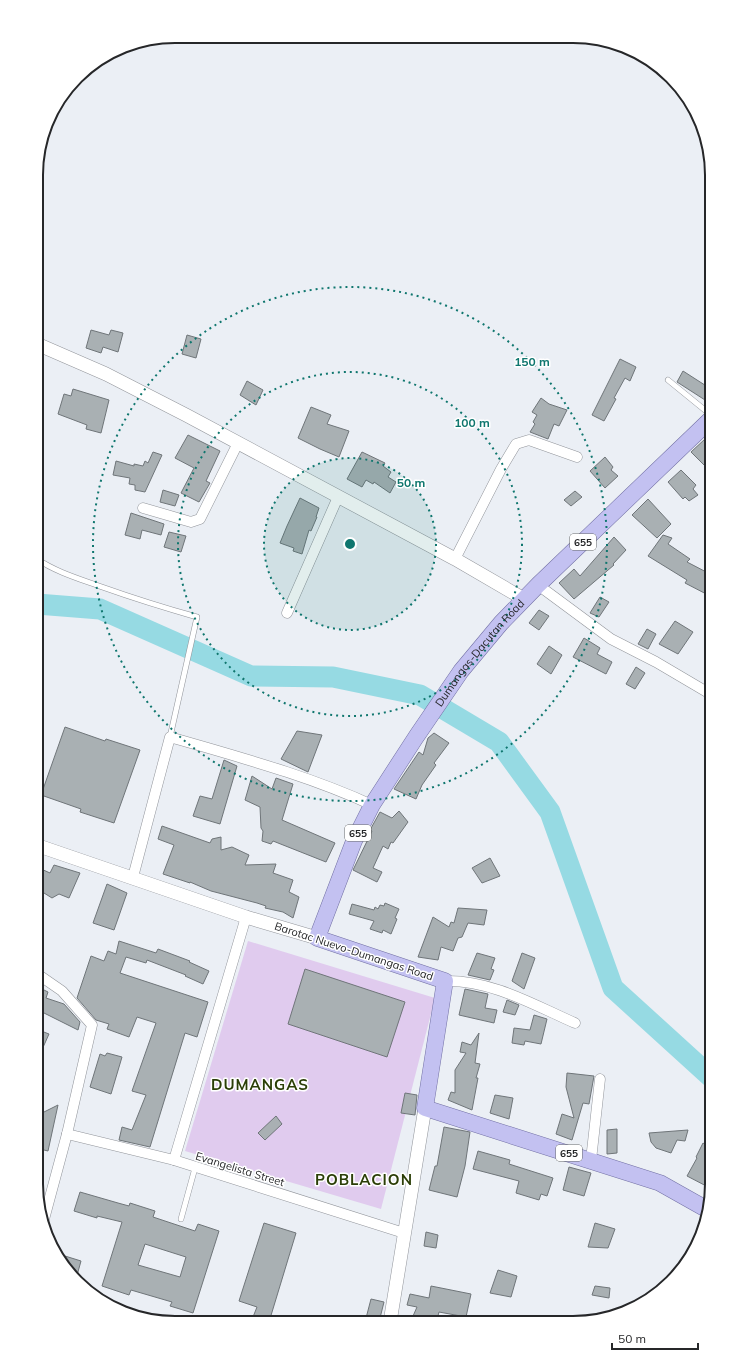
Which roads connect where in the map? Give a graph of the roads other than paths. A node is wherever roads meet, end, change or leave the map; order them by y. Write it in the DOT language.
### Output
graph roads {
  1 [pos="43,347"];
  2 [pos="668,380"];
  3 [pos="705,411"];
  4 [pos="705,424"];
  5 [pos="238,443"];
  6 [pos="577,458"];
  7 [pos="338,497"];
  8 [pos="143,508"];
  9 [pos="455,559"];
  10 [pos="43,564"];
  11 [pos="538,585"];
  12 [pos="524,599"];
  13 [pos="287,613"];
  14 [pos="705,691"];
  15 [pos="170,737"];
  16 [pos="372,805"];
  17 [pos="43,847"];
  18 [pos="133,877"];
  19 [pos="246,917"];
  20 [pos="317,938"];
  21 [pos="43,978"];
  22 [pos="445,981"];
  23 [pos="575,1023"];
  24 [pos="600,1079"];
  25 [pos="424,1108"];
  26 [pos="67,1134"];
  27 [pos="174,1160"];
  28 [pos="591,1160"];
  29 [pos="195,1168"];
  30 [pos="702,1207"];
  31 [pos="46,1211"];
  32 [pos="181,1219"];
  33 [pos="404,1233"];
  34 [pos="391,1316"];
  1 -- 5 [label="street"];
  2 -- 3 [label="lane"];
  4 -- 11 [label="main road, Dumangas-Dacutan Road / 655"];
  5 -- 7 [label="street"];
  5 -- 8 [label="street"];
  6 -- 9 [label="street"];
  7 -- 9 [label="street"];
  7 -- 13 [label="street"];
  9 -- 12 [label="street"];
  10 -- 15 [label="lane"];
  11 -- 12 [label="main road, Dumangas-Dacutan Road / 655"];
  11 -- 14 [label="street"];
  12 -- 16 [label="main road, Dumangas-Dacutan Road / 655"];
  15 -- 16 [label="street"];
  15 -- 18 [label="street"];
  16 -- 20 [label="main road, Dumangas-Dacutan Road / 655"];
  17 -- 18 [label="street, Barotac Nuevo-Dumangas Road"];
  18 -- 19 [label="street, Barotac Nuevo-Dumangas Road"];
  19 -- 20 [label="street, Barotac Nuevo-Dumangas Road"];
  19 -- 27 [label="street"];
  20 -- 22 [label="main road, Barotac Nuevo-Dumangas Road"];
  21 -- 26 [label="street"];
  22 -- 23 [label="street"];
  22 -- 25 [label="main road, Barotac Nuevo-Dumangas Road"];
  24 -- 28 [label="street"];
  25 -- 28 [label="main road, 655"];
  25 -- 33 [label="street"];
  26 -- 27 [label="street, Evangelista Street"];
  26 -- 31 [label="street"];
  27 -- 29 [label="street, Evangelista Street"];
  28 -- 30 [label="main road, 655"];
  29 -- 32 [label="lane"];
  29 -- 33 [label="street, Evangelista Street"];
  33 -- 34 [label="street"];
}
